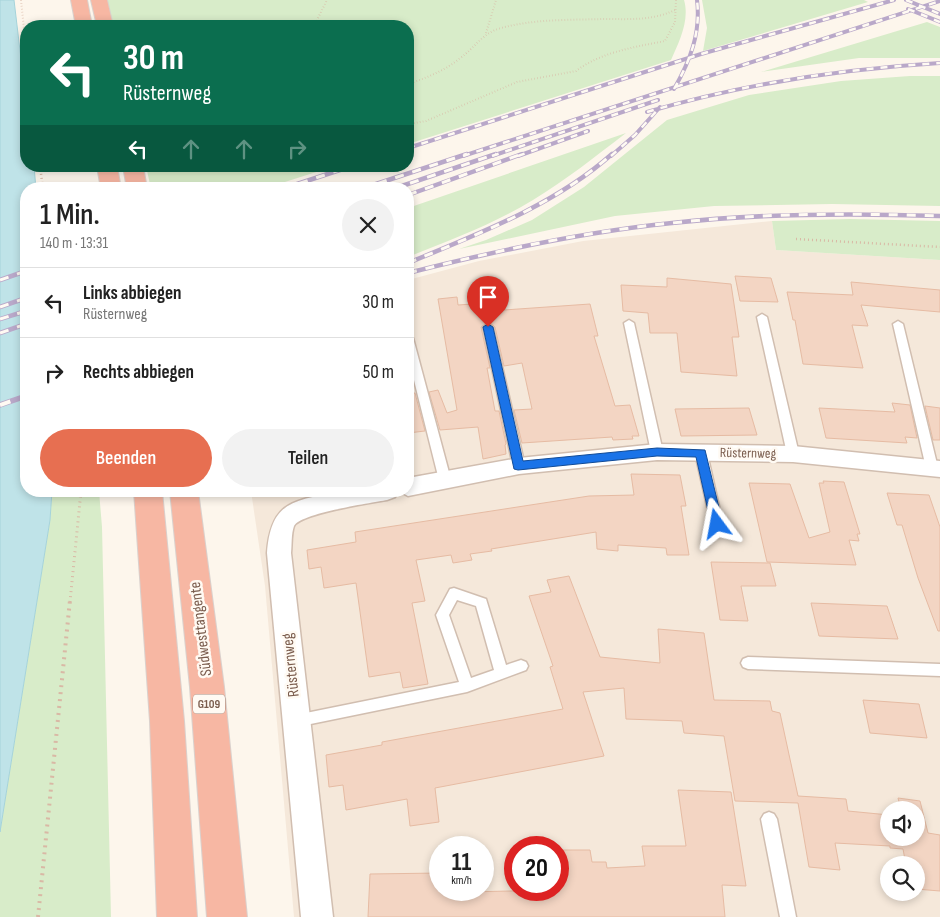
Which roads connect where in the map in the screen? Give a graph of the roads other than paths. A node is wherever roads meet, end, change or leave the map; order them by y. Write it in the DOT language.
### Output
graph roads {
  1 [pos="79,0"];
  2 [pos="99,0"];
  3 [pos="83,20"];
  4 [pos="104,20"];
  5 [pos="762,317"];
  6 [pos="629,323"];
  7 [pos="898,324"];
  8 [pos="488,327"];
  9 [pos="414,361"];
  10 [pos="657,452"];
  11 [pos="701,453"];
  12 [pos="793,454"];
  13 [pos="518,466"];
  14 [pos="936,469"];
  15 [pos="445,480"];
  16 [pos="414,486"];
  17 [pos="148,497"];
  18 [pos="185,497"];
  19 [pos="354,497"];
  20 [pos="717,524"];
  21 [pos="748,663"];
  22 [pos="521,666"];
  23 [pos="940,670"];
  24 [pos="502,673"];
  25 [pos="467,686"];
  26 [pos="296,721"];
  27 [pos="769,819"];
  28 [pos="177,917"];
  29 [pos="227,917"];
  30 [pos="317,917"];
  31 [pos="788,917"];
  1 -- 3 [label="highway"];
  2 -- 4 [label="highway"];
  5 -- 12 [label="lane"];
  6 -- 10 [label="lane"];
  7 -- 14 [label="lane"];
  8 -- 13 [label="lane"];
  9 -- 15 [label="lane"];
  10 -- 11 [label="street, Rüsternweg"];
  10 -- 13 [label="street, Rüsternweg"];
  11 -- 12 [label="street, Rüsternweg"];
  11 -- 20 [label="lane"];
  12 -- 14 [label="street, Rüsternweg"];
  13 -- 15 [label="street, Rüsternweg"];
  15 -- 16 [label="street, Rüsternweg"];
  17 -- 28 [label="highway"];
  18 -- 29 [label="highway, Südwesttangente / G109"];
  19 -- 26 [label="street, Rüsternweg"];
  21 -- 23 [label="lane"];
  22 -- 24 [label="lane"];
  24 -- 25 [label="lane"];
  24 -- 25 [label="lane"];
  25 -- 26 [label="lane"];
  26 -- 30 [label="street, Rüsternweg"];
  27 -- 31 [label="lane"];
}
